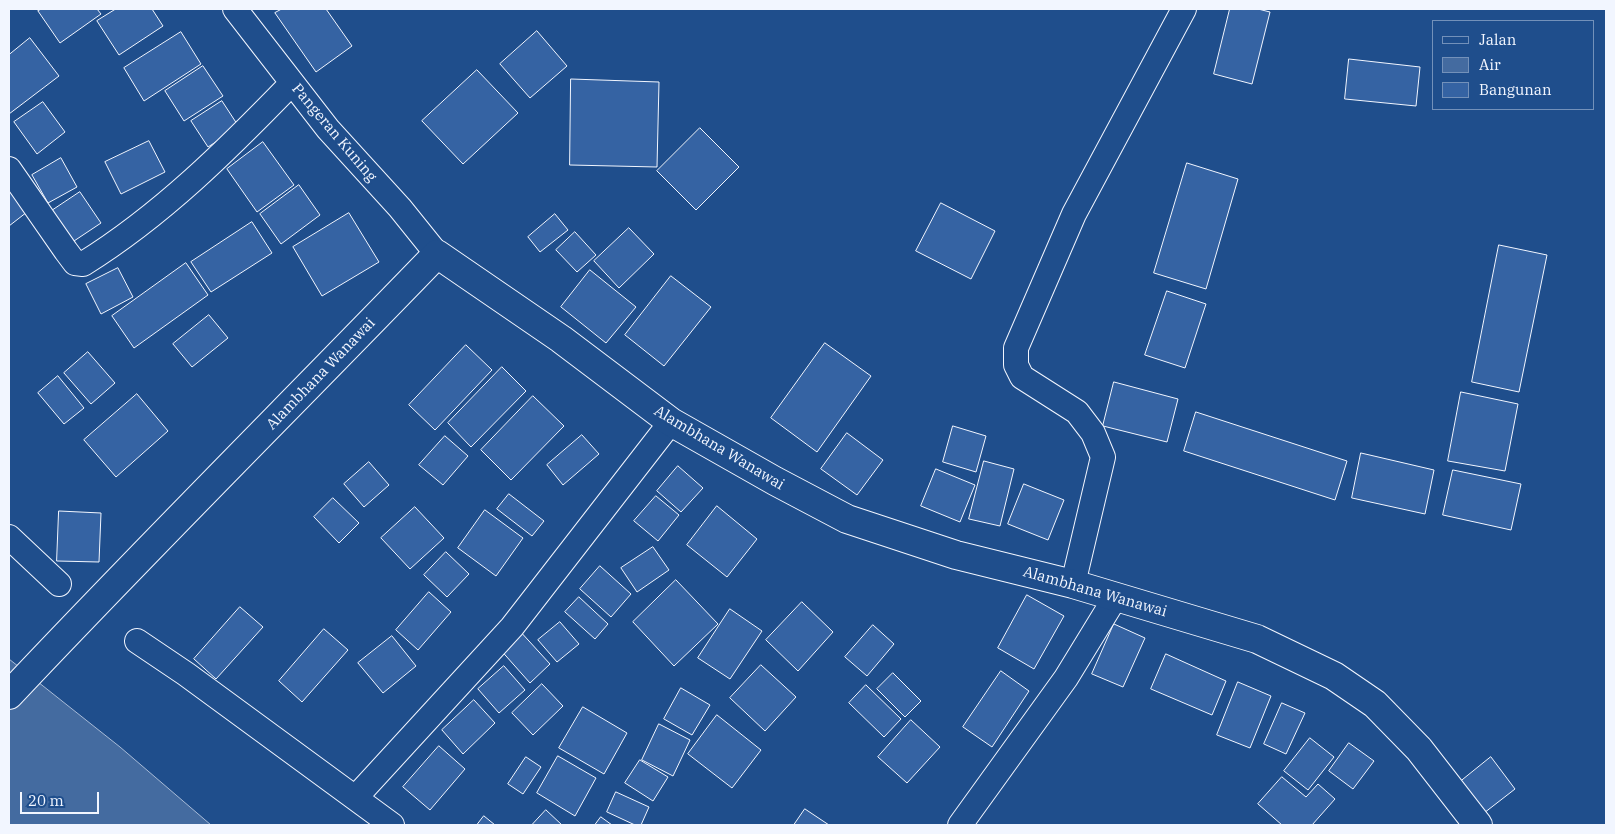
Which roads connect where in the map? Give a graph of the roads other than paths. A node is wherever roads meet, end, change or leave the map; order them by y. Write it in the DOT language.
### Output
graph roads {
  1 [pos="235,9"];
  2 [pos="1184,9"];
  3 [pos="292,84"];
  4 [pos="9,169"];
  5 [pos="437,254"];
  6 [pos="671,422"];
  7 [pos="9,537"];
  8 [pos="59,584"];
  9 [pos="1073,584"];
  10 [pos="1114,598"];
  11 [pos="137,641"];
  12 [pos="9,695"];
  13 [pos="356,797"];
  14 [pos="392,825"];
  15 [pos="960,825"];
  16 [pos="1478,825"];
  1 -- 3 [label="street, Pangeran Kuning"];
  2 -- 9 [label="street"];
  3 -- 4 [label="street"];
  3 -- 5 [label="street, Pangeran Kuning"];
  5 -- 6 [label="main road, Alambhana Wanawai"];
  5 -- 12 [label="main road, Alambhana Wanawai"];
  6 -- 9 [label="main road, Alambhana Wanawai"];
  6 -- 13 [label="street"];
  7 -- 8 [label="street"];
  9 -- 10 [label="main road, Alambhana Wanawai"];
  10 -- 15 [label="street"];
  10 -- 16 [label="main road, Alambhana Wanawai"];
  11 -- 13 [label="street"];
  13 -- 14 [label="street"];
}
